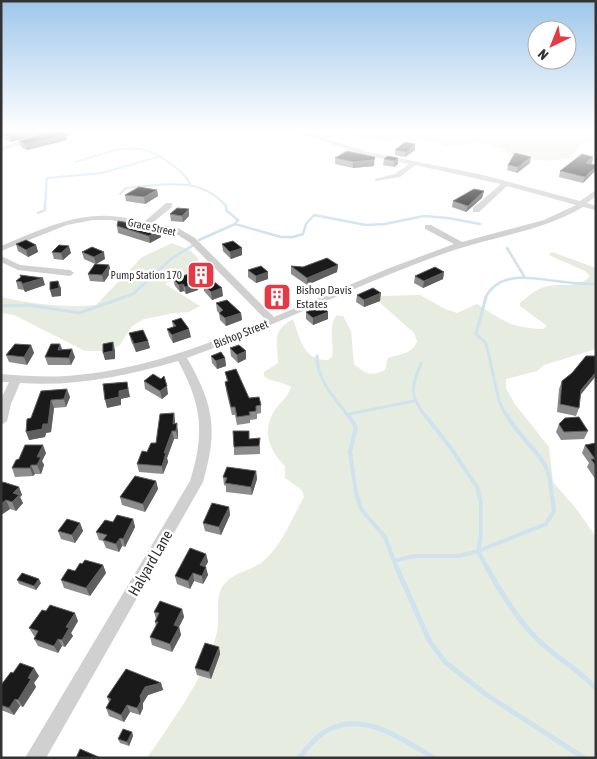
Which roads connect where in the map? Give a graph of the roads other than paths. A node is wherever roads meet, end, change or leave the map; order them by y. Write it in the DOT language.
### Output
graph roads {
  1 [pos="411,166"];
  2 [pos="430,166"];
  3 [pos="377,180"];
  4 [pos="506,183"];
  5 [pos="596,192"];
  6 [pos="169,205"];
  7 [pos="583,205"];
  8 [pos="596,208"];
  9 [pos="476,210"];
  10 [pos="146,224"];
  11 [pos="428,227"];
  12 [pos="461,244"];
  13 [pos="1,249"];
  14 [pos="1,259"];
  15 [pos="70,273"];
  16 [pos="273,321"];
  17 [pos="182,357"];
  18 [pos="1,378"];
  19 [pos="16,380"];
  20 [pos="1,422"];
  21 [pos="35,758"];
  1 -- 3 [label="street"];
  2 -- 4 [label="street"];
  4 -- 7 [label="street"];
  4 -- 9 [label="street"];
  5 -- 7 [label="street, Bishop Street"];
  6 -- 10 [label="street"];
  7 -- 8 [label="street"];
  7 -- 12 [label="street, Bishop Street"];
  10 -- 13 [label="street, Grace Street"];
  10 -- 16 [label="street, Grace Street"];
  11 -- 12 [label="street"];
  12 -- 16 [label="street, Bishop Street"];
  14 -- 15 [label="street"];
  16 -- 17 [label="street, Bishop Street"];
  17 -- 19 [label="street, Bishop Street"];
  17 -- 21 [label="street, Halyard Lane"];
  18 -- 19 [label="street, Bishop Street"];
  19 -- 20 [label="street"];
}
